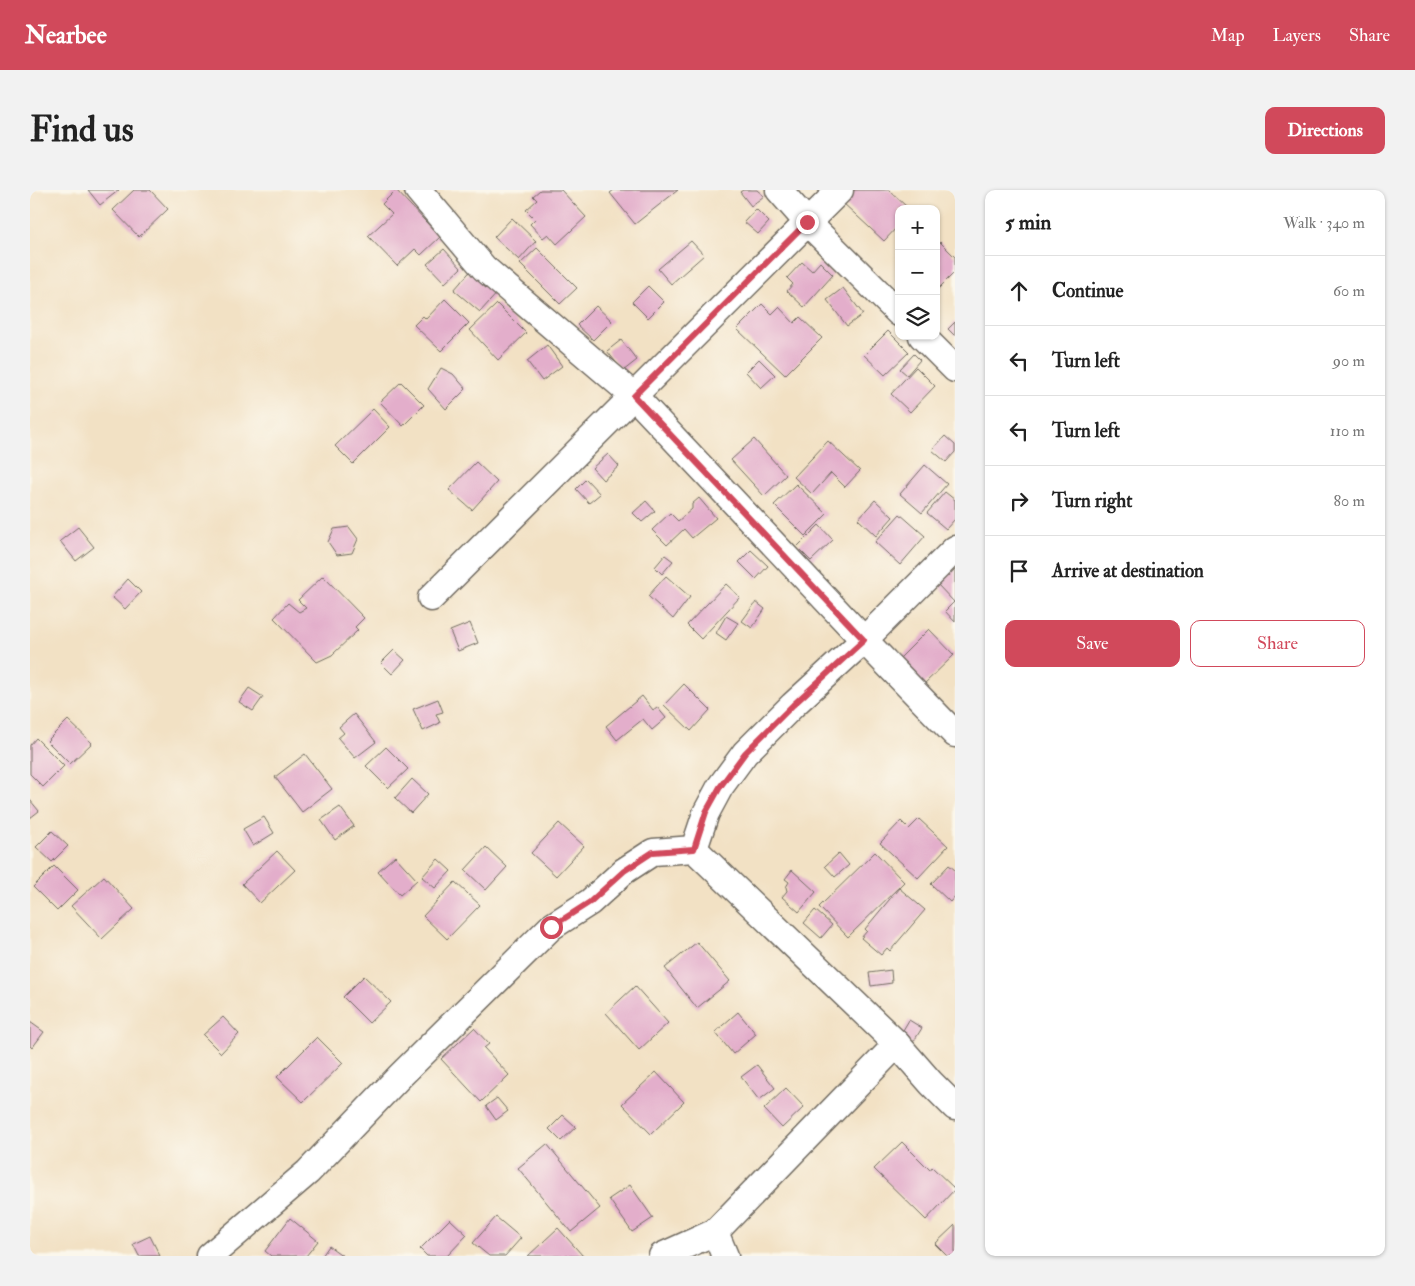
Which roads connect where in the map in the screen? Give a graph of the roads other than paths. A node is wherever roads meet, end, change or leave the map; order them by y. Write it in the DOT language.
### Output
graph roads {
  1 [pos="418,190"];
  2 [pos="779,190"];
  3 [pos="840,190"];
  4 [pos="807,222"];
  5 [pos="895,309"];
  6 [pos="926,340"];
  7 [pos="955,369"];
  8 [pos="634,396"];
  9 [pos="955,549"];
  10 [pos="431,598"];
  11 [pos="864,640"];
  12 [pos="955,734"];
  13 [pos="694,849"];
  14 [pos="897,1044"];
  15 [pos="955,1107"];
  16 [pos="715,1232"];
  17 [pos="210,1256"];
  18 [pos="662,1256"];
  19 [pos="724,1256"];
  1 -- 8 [label="street"];
  2 -- 4 [label="street"];
  3 -- 4 [label="street"];
  4 -- 5 [label="street"];
  4 -- 8 [label="street"];
  6 -- 7 [label="street"];
  8 -- 10 [label="street"];
  8 -- 11 [label="street"];
  9 -- 11 [label="street"];
  11 -- 12 [label="street"];
  11 -- 13 [label="street"];
  13 -- 14 [label="street"];
  13 -- 17 [label="street"];
  14 -- 15 [label="street"];
  14 -- 16 [label="street"];
  16 -- 18 [label="street"];
  16 -- 19 [label="street"];
}
